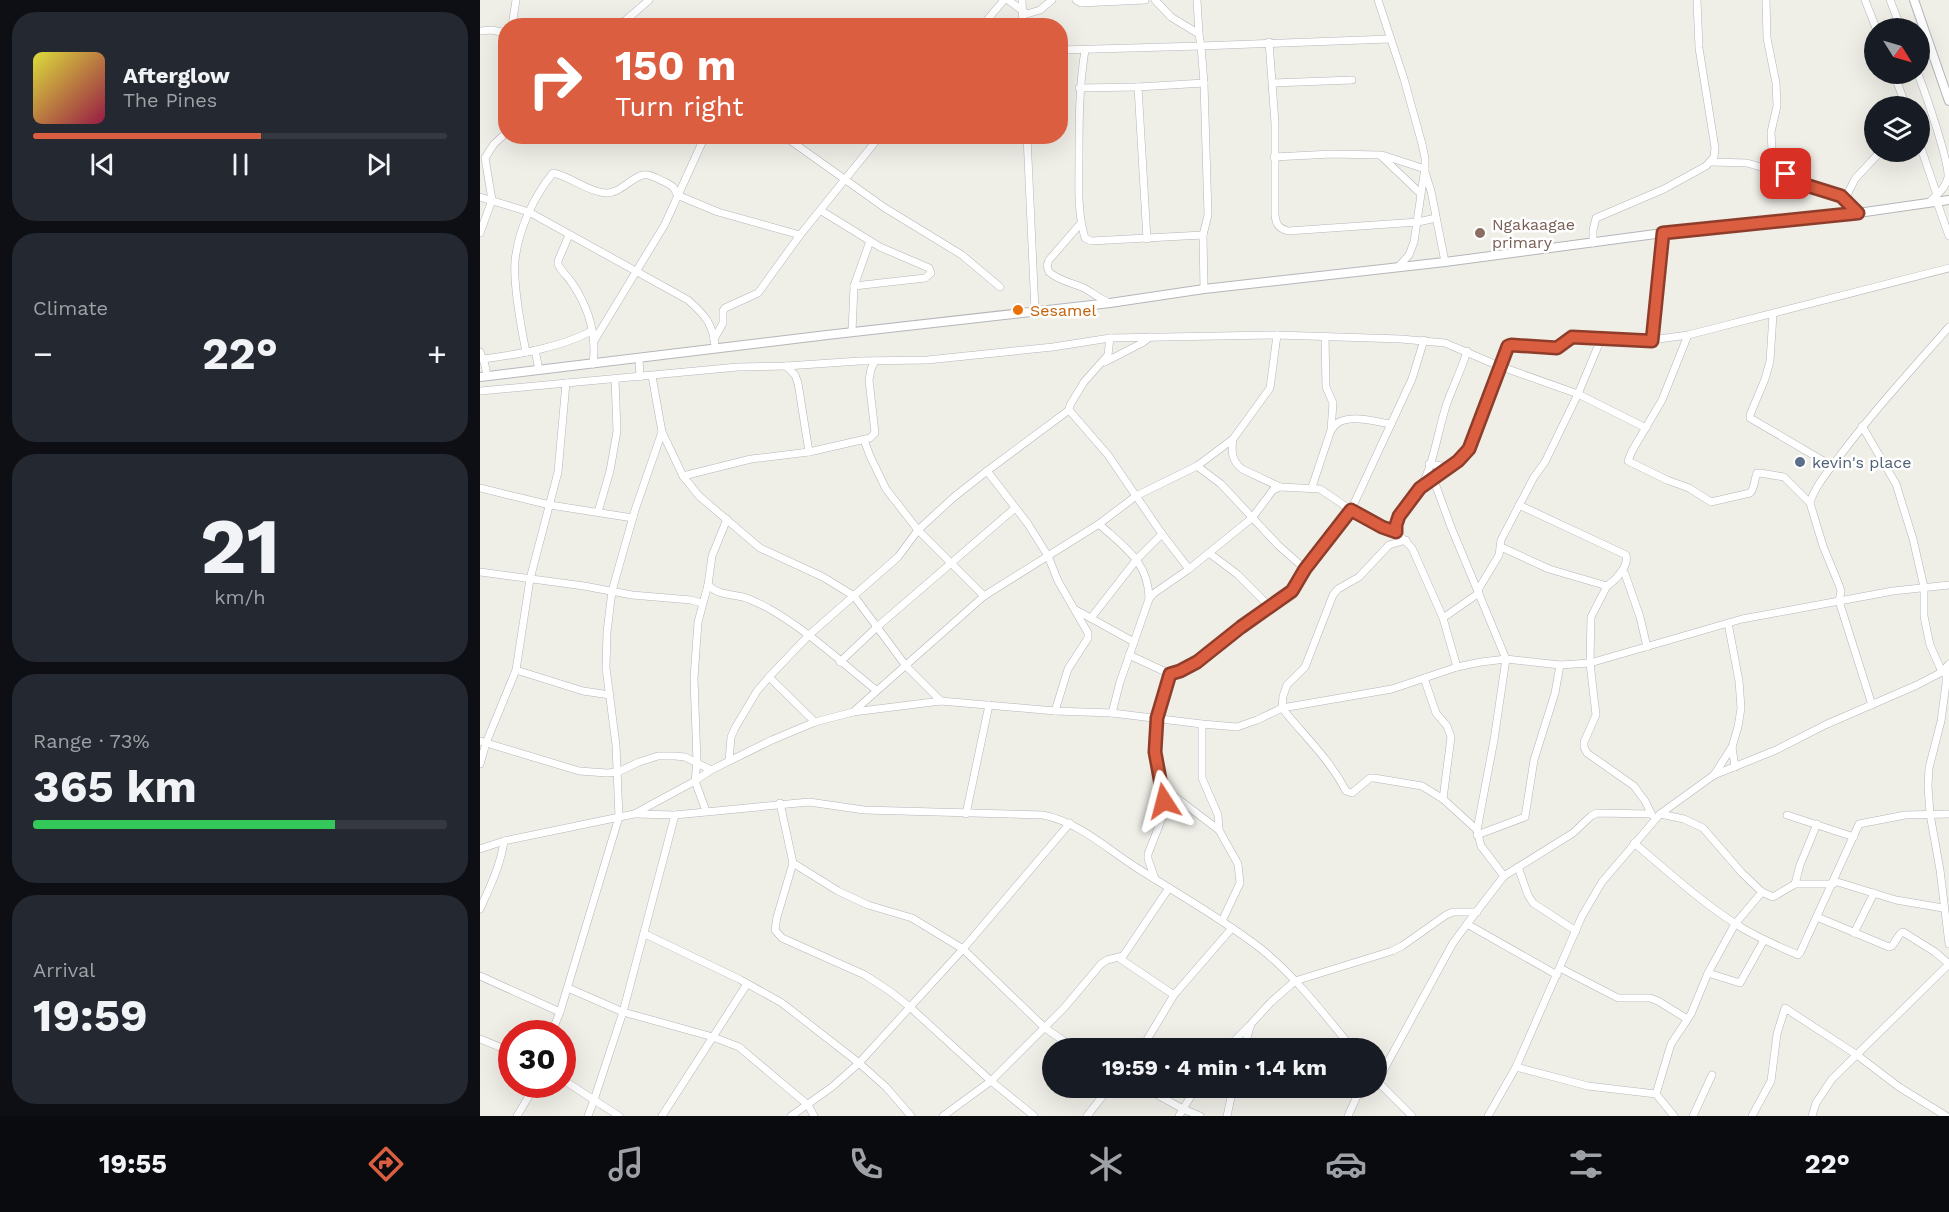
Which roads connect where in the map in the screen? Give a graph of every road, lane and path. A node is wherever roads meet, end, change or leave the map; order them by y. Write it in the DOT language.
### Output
graph roads {
  1 [pos="516,0"];
  2 [pos="649,0"];
  3 [pos="1006,0"];
  4 [pos="1022,0"];
  5 [pos="1052,0"];
  6 [pos="1076,0"];
  7 [pos="1145,0"];
  8 [pos="1155,0"];
  9 [pos="1197,0"];
  10 [pos="1378,0"];
  11 [pos="1697,0"];
  12 [pos="1766,0"];
  13 [pos="1865,0"];
  14 [pos="1890,0"];
  15 [pos="1914,0"];
  16 [pos="1023,12"];
  17 [pos="513,18"];
  18 [pos="628,18"];
  19 [pos="989,18"];
  20 [pos="1023,18"];
  21 [pos="1872,18"];
  22 [pos="1897,18"];
  23 [pos="498,31"];
  24 [pos="480,32"];
  25 [pos="1199,33"];
  26 [pos="1390,39"];
  27 [pos="1269,42"];
  28 [pos="1201,46"];
  29 [pos="1068,50"];
  30 [pos="1085,50"];
  31 [pos="1352,80"];
  32 [pos="1204,83"];
  33 [pos="1273,83"];
  34 [pos="1922,84"];
  35 [pos="1138,87"];
  36 [pos="1080,88"];
  37 [pos="1949,102"];
  38 [pos="498,140"];
  39 [pos="701,144"];
  40 [pos="795,144"];
  41 [pos="873,144"];
  42 [pos="1028,144"];
  43 [pos="1380,155"];
  44 [pos="1274,157"];
  45 [pos="1711,162"];
  46 [pos="1871,162"];
  47 [pos="1925,162"];
  48 [pos="1425,170"];
  49 [pos="1786,174"];
  50 [pos="843,180"];
  51 [pos="1420,193"];
  52 [pos="677,195"];
  53 [pos="480,197"];
  54 [pos="1845,199"];
  55 [pos="1937,199"];
  56 [pos="492,200"];
  57 [pos="1949,200"];
  58 [pos="820,210"];
  59 [pos="529,212"];
  60 [pos="1858,213"];
  61 [pos="1436,218"];
  62 [pos="1418,222"];
  63 [pos="1080,223"];
  64 [pos="480,233"];
  65 [pos="1663,233"];
  66 [pos="570,235"];
  67 [pos="800,235"];
  68 [pos="1203,235"];
  69 [pos="1949,237"];
  70 [pos="1147,239"];
  71 [pos="870,241"];
  72 [pos="1593,243"];
  73 [pos="1445,262"];
  74 [pos="1399,266"];
  75 [pos="1949,268"];
  76 [pos="637,272"];
  77 [pos="854,286"];
  78 [pos="1000,287"];
  79 [pos="1204,289"];
  80 [pos="1110,303"];
  81 [pos="1035,311"];
  82 [pos="1773,314"];
  83 [pos="1949,327"];
  84 [pos="592,331"];
  85 [pos="852,332"];
  86 [pos="1277,335"];
  87 [pos="1150,336"];
  88 [pos="1688,336"];
  89 [pos="1325,337"];
  90 [pos="1110,338"];
  91 [pos="1601,339"];
  92 [pos="1424,340"];
  93 [pos="594,341"];
  94 [pos="1652,341"];
  95 [pos="715,344"];
  96 [pos="535,351"];
  97 [pos="1467,351"];
  98 [pos="526,352"];
  99 [pos="482,356"];
  100 [pos="639,358"];
  101 [pos="875,361"];
  102 [pos="1103,363"];
  103 [pos="593,364"];
  104 [pos="786,366"];
  105 [pos="1499,366"];
  106 [pos="544,369"];
  107 [pos="652,376"];
  108 [pos="484,377"];
  109 [pos="640,377"];
  110 [pos="615,379"];
  111 [pos="566,382"];
  112 [pos="549,384"];
  113 [pos="480,391"];
  114 [pos="1578,394"];
  115 [pos="1069,410"];
  116 [pos="1391,424"];
  117 [pos="1862,426"];
  118 [pos="1646,428"];
  119 [pos="1331,430"];
  120 [pos="662,432"];
  121 [pos="1233,439"];
  122 [pos="864,440"];
  123 [pos="810,452"];
  124 [pos="1429,464"];
  125 [pos="1197,466"];
  126 [pos="1832,466"];
  127 [pos="1449,467"];
  128 [pos="987,471"];
  129 [pos="683,476"];
  130 [pos="1433,478"];
  131 [pos="1280,487"];
  132 [pos="1312,487"];
  133 [pos="480,488"];
  134 [pos="1420,488"];
  135 [pos="1136,496"];
  136 [pos="1810,503"];
  137 [pos="550,505"];
  138 [pos="1519,506"];
  139 [pos="1015,508"];
  140 [pos="1351,510"];
  141 [pos="598,512"];
  142 [pos="633,518"];
  143 [pos="1252,518"];
  144 [pos="727,519"];
  145 [pos="1099,525"];
  146 [pos="918,530"];
  147 [pos="1393,531"];
  148 [pos="1162,534"];
  149 [pos="1406,540"];
  150 [pos="1389,545"];
  151 [pos="1501,547"];
  152 [pos="1209,553"];
  153 [pos="1048,556"];
  154 [pos="1137,559"];
  155 [pos="952,562"];
  156 [pos="1189,568"];
  157 [pos="1305,569"];
  158 [pos="1622,571"];
  159 [pos="480,572"];
  160 [pos="530,579"];
  161 [pos="708,585"];
  162 [pos="1949,585"];
  163 [pos="1607,586"];
  164 [pos="1924,587"];
  165 [pos="612,591"];
  166 [pos="1479,592"];
  167 [pos="854,596"];
  168 [pos="984,596"];
  169 [pos="1149,599"];
  170 [pos="1839,601"];
  171 [pos="702,603"];
  172 [pos="1269,606"];
  173 [pos="1075,609"];
  174 [pos="1091,618"];
  175 [pos="1443,618"];
  176 [pos="1728,623"];
  177 [pos="877,627"];
  178 [pos="809,635"];
  179 [pos="1134,642"];
  180 [pos="1647,647"];
  181 [pos="1129,655"];
  182 [pos="1506,659"];
  183 [pos="840,662"];
  184 [pos="1590,663"];
  185 [pos="1560,665"];
  186 [pos="906,666"];
  187 [pos="1457,667"];
  188 [pos="1945,668"];
  189 [pos="516,670"];
  190 [pos="1170,674"];
  191 [pos="769,677"];
  192 [pos="1424,678"];
  193 [pos="876,690"];
  194 [pos="610,695"];
  195 [pos="1946,697"];
  196 [pos="941,701"];
  197 [pos="989,705"];
  198 [pos="1872,705"];
  199 [pos="1282,708"];
  200 [pos="1055,711"];
  201 [pos="853,712"];
  202 [pos="1112,713"];
  203 [pos="1157,718"];
  204 [pos="815,722"];
  205 [pos="1202,724"];
  206 [pos="483,742"];
  207 [pos="1732,747"];
  208 [pos="729,761"];
  209 [pos="697,762"];
  210 [pos="480,764"];
  211 [pos="1736,767"];
  212 [pos="711,770"];
  213 [pos="618,772"];
  214 [pos="1714,775"];
  215 [pos="695,781"];
  216 [pos="1162,787"];
  217 [pos="1443,799"];
  218 [pos="780,803"];
  219 [pos="706,811"];
  220 [pos="634,814"];
  221 [pos="966,814"];
  222 [pos="1787,814"];
  223 [pos="1930,814"];
  224 [pos="1949,814"];
  225 [pos="675,815"];
  226 [pos="1656,815"];
  227 [pos="619,818"];
  228 [pos="1070,823"];
  229 [pos="1817,824"];
  230 [pos="1219,830"];
  231 [pos="1477,832"];
  232 [pos="1854,837"];
  233 [pos="504,841"];
  234 [pos="1634,843"];
  235 [pos="480,849"];
  236 [pos="793,863"];
  237 [pos="1518,867"];
  238 [pos="1504,876"];
  239 [pos="1155,879"];
  240 [pos="1834,882"];
  241 [pos="1795,884"];
  242 [pos="1169,888"];
  243 [pos="1762,892"];
  244 [pos="1874,893"];
  245 [pos="1944,908"];
  246 [pos="480,909"];
  247 [pos="1477,912"];
  248 [pos="1817,917"];
  249 [pos="1222,921"];
  250 [pos="1467,924"];
  251 [pos="1736,924"];
  252 [pos="1232,928"];
  253 [pos="1576,931"];
  254 [pos="1854,933"];
  255 [pos="645,934"];
  256 [pos="1764,940"];
  257 [pos="1949,944"];
  258 [pos="963,950"];
  259 [pos="1119,958"];
  260 [pos="1949,964"];
  261 [pos="1558,972"];
  262 [pos="1708,973"];
  263 [pos="480,976"];
  264 [pos="1295,981"];
  265 [pos="747,984"];
  266 [pos="568,988"];
  267 [pos="1174,995"];
  268 [pos="911,1008"];
  269 [pos="560,1012"];
  270 [pos="623,1012"];
  271 [pos="1687,1019"];
  272 [pos="557,1020"];
  273 [pos="1251,1024"];
  274 [pos="1045,1028"];
  275 [pos="713,1037"];
  276 [pos="1060,1038"];
  277 [pos="1148,1038"];
  278 [pos="1237,1038"];
  279 [pos="1247,1038"];
  280 [pos="1344,1038"];
  281 [pos="480,1039"];
  282 [pos="498,1046"];
  283 [pos="1857,1055"];
  284 [pos="858,1063"];
  285 [pos="1387,1064"];
  286 [pos="1516,1067"];
  287 [pos="1712,1075"];
  288 [pos="991,1081"];
  289 [pos="576,1088"];
  290 [pos="1387,1092"];
  291 [pos="1656,1094"];
  292 [pos="528,1098"];
  293 [pos="1101,1098"];
  294 [pos="1164,1098"];
  295 [pos="1190,1098"];
  296 [pos="1231,1098"];
  297 [pos="1356,1098"];
  298 [pos="594,1100"];
  299 [pos="808,1105"];
  300 [pos="1183,1108"];
  301 [pos="517,1116"];
  302 [pos="588,1116"];
  303 [pos="619,1116"];
  304 [pos="662,1116"];
  305 [pos="791,1116"];
  306 [pos="814,1116"];
  307 [pos="911,1116"];
  308 [pos="943,1116"];
  309 [pos="1034,1116"];
  310 [pos="1087,1116"];
  311 [pos="1179,1116"];
  312 [pos="1200,1116"];
  313 [pos="1227,1116"];
  314 [pos="1348,1116"];
  315 [pos="1412,1116"];
  316 [pos="1488,1116"];
  317 [pos="1674,1116"];
  318 [pos="1693,1116"];
  319 [pos="1752,1116"];
  320 [pos="1812,1116"];
  321 [pos="1946,1116"];
  1 -- 17 [label="street"];
  2 -- 18 [label="street"];
  3 -- 16 [label="street"];
  3 -- 19 [label="street"];
  4 -- 16 [label="street"];
  5 -- 16 [label="street"];
  6 -- 7 [label="street"];
  8 -- 25 [label="street"];
  9 -- 25 [label="street"];
  10 -- 26 [label="street"];
  11 -- 45 [label="street"];
  12 -- 49 [label="street"];
  13 -- 21 [label="street"];
  14 -- 22 [label="street"];
  15 -- 37 [label="street"];
  16 -- 20 [label="street"];
  23 -- 24 [label="street"];
  25 -- 28 [label="street"];
  26 -- 27 [label="street"];
  26 -- 48 [label="street"];
  27 -- 28 [label="street"];
  27 -- 33 [label="street"];
  28 -- 30 [label="street"];
  28 -- 32 [label="street"];
  29 -- 30 [label="street"];
  30 -- 36 [label="street"];
  31 -- 33 [label="street"];
  32 -- 35 [label="street"];
  32 -- 68 [label="street"];
  33 -- 44 [label="street"];
  34 -- 55 [label="street"];
  35 -- 36 [label="street"];
  35 -- 70 [label="street"];
  36 -- 63 [label="street"];
  38 -- 56 [label="street"];
  39 -- 52 [label="street"];
  40 -- 50 [label="street"];
  41 -- 50 [label="street"];
  42 -- 81 [label="street"];
  43 -- 44 [label="street"];
  43 -- 48 [label="street"];
  43 -- 51 [label="street"];
  44 -- 62 [label="street"];
  45 -- 49 [label="street"];
  45 -- 72 [label="street"];
  46 -- 54 [label="street"];
  47 -- 55 [label="street"];
  48 -- 51 [label="street"];
  48 -- 61 [label="street"];
  49 -- 54 [label="street"];
  50 -- 58 [label="street"];
  50 -- 78 [label="street"];
  51 -- 62 [label="street"];
  52 -- 59 [label="street"];
  52 -- 67 [label="street"];
  52 -- 76 [label="street"];
  53 -- 56 [label="street"];
  54 -- 60 [label="street"];
  55 -- 57 [label="street"];
  55 -- 60 [label="street"];
  55 -- 69 [label="street"];
  56 -- 59 [label="street"];
  56 -- 64 [label="street"];
  58 -- 67 [label="street"];
  58 -- 71 [label="street"];
  59 -- 66 [label="street"];
  59 -- 98 [label="street"];
  60 -- 65 [label="street"];
  61 -- 62 [label="street"];
  61 -- 73 [label="street"];
  62 -- 74 [label="street"];
  63 -- 70 [label="street"];
  63 -- 80 [label="street"];
  65 -- 72 [label="street"];
  65 -- 94 [label="street"];
  66 -- 76 [label="street"];
  66 -- 84 [label="street"];
  67 -- 95 [label="street"];
  68 -- 70 [label="street"];
  68 -- 79 [label="street"];
  71 -- 77 [label="street"];
  71 -- 77 [label="street"];
  72 -- 73 [label="street"];
  73 -- 74 [label="street"];
  74 -- 79 [label="street"];
  75 -- 82 [label="street"];
  76 -- 93 [label="street"];
  76 -- 95 [label="street"];
  77 -- 85 [label="street"];
  79 -- 80 [label="street"];
  80 -- 81 [label="street"];
  81 -- 85 [label="street"];
  82 -- 88 [label="street"];
  82 -- 126 [label="street"];
  83 -- 117 [label="street"];
  84 -- 93 [label="street"];
  84 -- 96 [label="street"];
  85 -- 95 [label="street"];
  86 -- 87 [label="street"];
  86 -- 89 [label="street"];
  86 -- 121 [label="street"];
  87 -- 90 [label="street"];
  87 -- 102 [label="street"];
  88 -- 94 [label="street"];
  88 -- 118 [label="street"];
  89 -- 92 [label="street"];
  89 -- 119 [label="street"];
  90 -- 101 [label="street"];
  90 -- 102 [label="street"];
  91 -- 94 [label="street"];
  91 -- 105 [label="street"];
  91 -- 114 [label="street"];
  92 -- 97 [label="street"];
  92 -- 116 [label="street"];
  93 -- 103 [label="street"];
  95 -- 100 [label="street"];
  96 -- 98 [label="street"];
  96 -- 106 [label="street"];
  97 -- 105 [label="street"];
  97 -- 124 [label="street"];
  98 -- 99 [label="street"];
  99 -- 108 [label="street"];
  100 -- 103 [label="street"];
  100 -- 109 [label="street"];
  101 -- 104 [label="street"];
  101 -- 122 [label="street"];
  102 -- 115 [label="street"];
  103 -- 106 [label="street"];
  104 -- 107 [label="street"];
  104 -- 123 [label="street"];
  105 -- 114 [label="street"];
  105 -- 127 [label="street"];
  106 -- 108 [label="street"];
  106 -- 112 [label="street"];
  107 -- 109 [label="street"];
  107 -- 120 [label="street"];
  109 -- 110 [label="street"];
  110 -- 111 [label="street"];
  110 -- 141 [label="street"];
  111 -- 112 [label="street"];
  111 -- 137 [label="street"];
  112 -- 113 [label="street"];
  114 -- 118 [label="street"];
  114 -- 138 [label="street"];
  115 -- 128 [label="street"];
  115 -- 135 [label="street"];
  116 -- 119 [label="street"];
  116 -- 140 [label="street"];
  117 -- 126 [label="street"];
  117 -- 164 [label="street"];
  118 -- 136 [label="street"];
  119 -- 132 [label="street"];
  120 -- 129 [label="street"];
  120 -- 142 [label="street"];
  121 -- 125 [label="street"];
  121 -- 131 [label="street"];
  122 -- 123 [label="street"];
  122 -- 146 [label="street"];
  123 -- 129 [label="street"];
  124 -- 127 [label="street"];
  124 -- 134 [label="street"];
  125 -- 135 [label="street"];
  125 -- 143 [label="street"];
  126 -- 136 [label="street"];
  127 -- 130 [label="street"];
  128 -- 139 [label="street"];
  128 -- 146 [label="street"];
  129 -- 144 [label="street"];
  130 -- 134 [label="street"];
  130 -- 166 [label="street"];
  131 -- 132 [label="street"];
  131 -- 143 [label="street"];
  132 -- 140 [label="street"];
  133 -- 137 [label="street"];
  134 -- 147 [label="street"];
  135 -- 145 [label="street"];
  135 -- 148 [label="street"];
  136 -- 170 [label="street"];
  137 -- 141 [label="street"];
  137 -- 160 [label="street"];
  138 -- 151 [label="street"];
  138 -- 158 [label="street"];
  139 -- 153 [label="street"];
  139 -- 155 [label="street"];
  140 -- 147 [label="street"];
  140 -- 157 [label="street"];
  141 -- 142 [label="street"];
  142 -- 165 [label="street"];
  143 -- 152 [label="street"];
  143 -- 157 [label="street"];
  144 -- 161 [label="street"];
  144 -- 167 [label="street"];
  145 -- 153 [label="street"];
  145 -- 154 [label="street"];
  146 -- 155 [label="street"];
  146 -- 167 [label="street"];
  147 -- 149 [label="street"];
  147 -- 150 [label="street"];
  148 -- 154 [label="street"];
  148 -- 156 [label="street"];
  149 -- 150 [label="street"];
  149 -- 175 [label="street"];
  150 -- 199 [label="street"];
  151 -- 163 [label="street"];
  151 -- 166 [label="street"];
  152 -- 156 [label="street"];
  152 -- 172 [label="street"];
  153 -- 168 [label="street"];
  153 -- 173 [label="street"];
  154 -- 169 [label="street"];
  154 -- 174 [label="street"];
  155 -- 168 [label="street"];
  155 -- 177 [label="street"];
  156 -- 169 [label="street"];
  157 -- 172 [label="street"];
  158 -- 163 [label="street"];
  158 -- 180 [label="street"];
  159 -- 160 [label="street"];
  160 -- 165 [label="street"];
  160 -- 189 [label="street"];
  161 -- 171 [label="street"];
  161 -- 178 [label="street"];
  162 -- 164 [label="street"];
  163 -- 184 [label="street"];
  164 -- 170 [label="street"];
  164 -- 188 [label="street"];
  165 -- 171 [label="street"];
  165 -- 194 [label="street"];
  166 -- 175 [label="street"];
  166 -- 182 [label="street"];
  167 -- 177 [label="street"];
  167 -- 178 [label="street"];
  168 -- 186 [label="street"];
  169 -- 179 [label="street"];
  170 -- 176 [label="street"];
  170 -- 198 [label="street"];
  171 -- 209 [label="street"];
  172 -- 190 [label="street"];
  173 -- 174 [label="street"];
  173 -- 200 [label="street"];
  174 -- 179 [label="street"];
  175 -- 187 [label="street"];
  176 -- 180 [label="street"];
  176 -- 207 [label="street"];
  177 -- 183 [label="street"];
  177 -- 186 [label="street"];
  178 -- 183 [label="street"];
  178 -- 191 [label="street"];
  179 -- 181 [label="street"];
  180 -- 184 [label="street"];
  181 -- 190 [label="street"];
  181 -- 202 [label="street"];
  182 -- 185 [label="street"];
  182 -- 187 [label="street"];
  182 -- 231 [label="street"];
  183 -- 193 [label="street"];
  184 -- 185 [label="street"];
  184 -- 226 [label="street"];
  185 -- 231 [label="street"];
  186 -- 193 [label="street"];
  186 -- 196 [label="street"];
  187 -- 192 [label="street"];
  188 -- 195 [label="street"];
  188 -- 198 [label="street"];
  189 -- 194 [label="street"];
  189 -- 206 [label="street"];
  190 -- 203 [label="street"];
  191 -- 204 [label="street"];
  191 -- 208 [label="street"];
  192 -- 199 [label="street"];
  192 -- 217 [label="street"];
  193 -- 201 [label="street"];
  194 -- 213 [label="street"];
  195 -- 223 [label="street"];
  196 -- 197 [label="street"];
  196 -- 201 [label="street"];
  197 -- 200 [label="street"];
  197 -- 221 [label="street"];
  198 -- 211 [label="street"];
  199 -- 205 [label="street"];
  199 -- 217 [label="street"];
  200 -- 202 [label="street"];
  201 -- 204 [label="street"];
  202 -- 203 [label="street"];
  203 -- 205 [label="street"];
  203 -- 216 [label="street"];
  204 -- 208 [label="street"];
  205 -- 230 [label="street"];
  206 -- 210 [label="street"];
  206 -- 213 [label="street"];
  207 -- 211 [label="street"];
  207 -- 214 [label="street"];
  208 -- 212 [label="street"];
  209 -- 212 [label="street"];
  209 -- 213 [label="street"];
  209 -- 215 [label="street"];
  211 -- 214 [label="street"];
  212 -- 215 [label="street"];
  213 -- 227 [label="street"];
  214 -- 226 [label="street"];
  215 -- 219 [label="street"];
  215 -- 220 [label="street"];
  216 -- 230 [label="street"];
  216 -- 239 [label="street"];
  217 -- 231 [label="street"];
  218 -- 219 [label="street"];
  218 -- 221 [label="street"];
  218 -- 236 [label="street"];
  219 -- 225 [label="street"];
  220 -- 225 [label="street"];
  220 -- 227 [label="street"];
  221 -- 228 [label="street"];
  222 -- 229 [label="street"];
  223 -- 224 [label="street"];
  223 -- 232 [label="street"];
  223 -- 245 [label="street"];
  225 -- 255 [label="street"];
  226 -- 234 [label="street"];
  226 -- 237 [label="street"];
  226 -- 243 [label="street"];
  227 -- 233 [label="street"];
  227 -- 266 [label="street"];
  228 -- 239 [label="street"];
  228 -- 258 [label="street"];
  229 -- 232 [label="street"];
  229 -- 241 [label="street"];
  230 -- 249 [label="street"];
  231 -- 238 [label="street"];
  232 -- 240 [label="street"];
  233 -- 235 [label="street"];
  233 -- 246 [label="street"];
  234 -- 251 [label="street"];
  234 -- 253 [label="street"];
  236 -- 258 [label="street"];
  236 -- 268 [label="street"];
  237 -- 238 [label="street"];
  237 -- 253 [label="street"];
  238 -- 247 [label="street"];
  239 -- 242 [label="street"];
  240 -- 241 [label="street"];
  240 -- 244 [label="street"];
  240 -- 248 [label="street"];
  241 -- 243 [label="street"];
  242 -- 249 [label="street"];
  242 -- 259 [label="street"];
  243 -- 251 [label="street"];
  244 -- 245 [label="street"];
  244 -- 254 [label="street"];
  245 -- 257 [label="street"];
  247 -- 250 [label="street"];
  247 -- 264 [label="street"];
  248 -- 254 [label="street"];
  248 -- 256 [label="street"];
  249 -- 252 [label="street"];
  250 -- 261 [label="street"];
  250 -- 285 [label="street"];
  251 -- 256 [label="street"];
  251 -- 262 [label="street"];
  252 -- 264 [label="street"];
  252 -- 267 [label="street"];
  253 -- 261 [label="street"];
  254 -- 260 [label="street"];
  255 -- 265 [label="street"];
  255 -- 270 [label="street"];
  256 -- 262 [label="street"];
  258 -- 268 [label="street"];
  258 -- 274 [label="street"];
  259 -- 267 [label="street"];
  259 -- 274 [label="street"];
  260 -- 283 [label="street"];
  261 -- 271 [label="street"];
  261 -- 286 [label="street"];
  262 -- 271 [label="street"];
  263 -- 269 [label="street"];
  264 -- 273 [label="street"];
  264 -- 280 [label="street"];
  265 -- 275 [label="street"];
  265 -- 284 [label="street"];
  266 -- 269 [label="street"];
  266 -- 270 [label="street"];
  267 -- 277 [label="street"];
  268 -- 284 [label="street"];
  268 -- 288 [label="street"];
  269 -- 272 [label="street"];
  270 -- 275 [label="street"];
  270 -- 298 [label="street"];
  271 -- 291 [label="street"];
  273 -- 278 [label="street"];
  273 -- 279 [label="street"];
  274 -- 276 [label="street"];
  274 -- 288 [label="street"];
  275 -- 299 [label="street"];
  275 -- 304 [label="street"];
  281 -- 282 [label="street"];
  283 -- 319 [label="street"];
  283 -- 320 [label="street"];
  283 -- 321 [label="street"];
  284 -- 299 [label="street"];
  284 -- 307 [label="street"];
  286 -- 291 [label="street"];
  286 -- 316 [label="street"];
  287 -- 318 [label="street"];
  288 -- 308 [label="street"];
  288 -- 309 [label="street"];
  289 -- 298 [label="street"];
  290 -- 315 [label="street"];
  291 -- 317 [label="street"];
  292 -- 301 [label="street"];
  293 -- 310 [label="street"];
  294 -- 300 [label="street"];
  295 -- 300 [label="street"];
  296 -- 313 [label="street"];
  297 -- 314 [label="street"];
  298 -- 302 [label="street"];
  298 -- 303 [label="street"];
  299 -- 305 [label="street"];
  299 -- 306 [label="street"];
  300 -- 311 [label="street"];
  300 -- 312 [label="street"];
}
